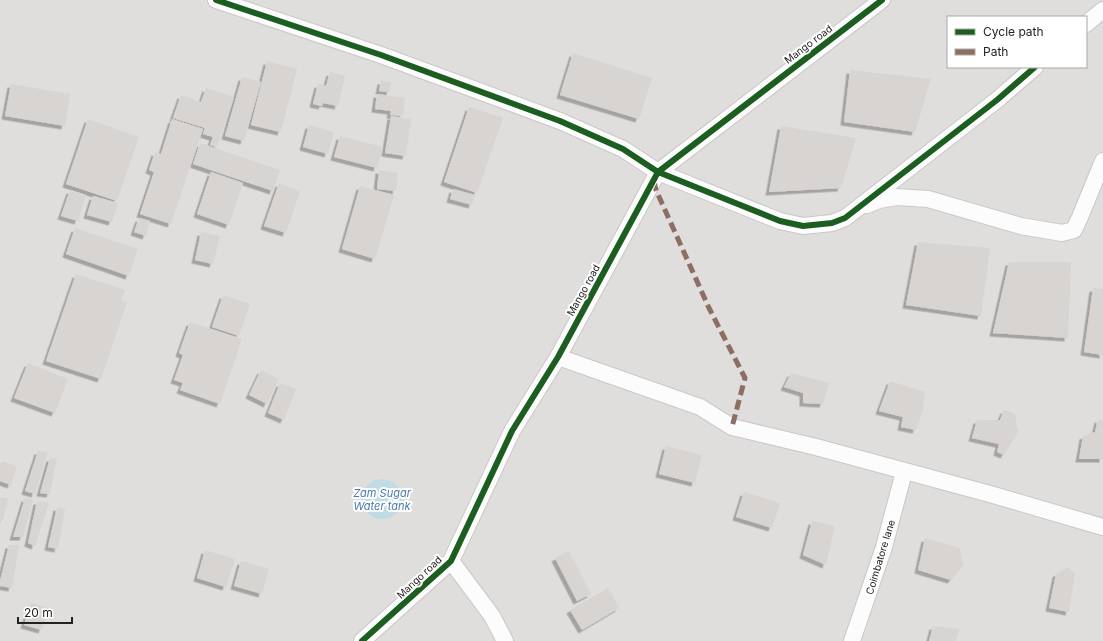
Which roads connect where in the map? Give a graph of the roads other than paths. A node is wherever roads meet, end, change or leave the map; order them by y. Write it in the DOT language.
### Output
graph roads {
  1 [pos="216,0"];
  2 [pos="882,0"];
  3 [pos="1103,10"];
  4 [pos="1087,23"];
  5 [pos="1034,68"];
  6 [pos="1103,160"];
  7 [pos="658,172"];
  8 [pos="855,210"];
  9 [pos="558,357"];
  10 [pos="904,472"];
  11 [pos="1103,527"];
  12 [pos="451,561"];
  13 [pos="362,641"];
  14 [pos="505,641"];
  15 [pos="852,641"];
  1 -- 7 [label="street"];
  2 -- 7 [label="street, Mango road"];
  3 -- 4 [label="street"];
  5 -- 8 [label="street"];
  6 -- 8 [label="street"];
  7 -- 8 [label="street"];
  7 -- 9 [label="street, Mango road"];
  9 -- 10 [label="street"];
  9 -- 12 [label="street, Mango road"];
  10 -- 11 [label="street"];
  10 -- 15 [label="street, Coimbatore lane"];
  12 -- 13 [label="street, Mango road"];
  12 -- 14 [label="street"];
}
